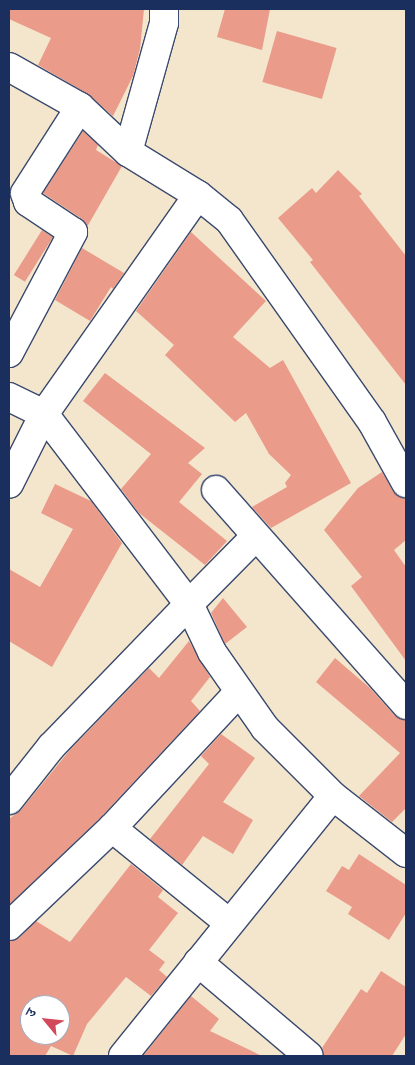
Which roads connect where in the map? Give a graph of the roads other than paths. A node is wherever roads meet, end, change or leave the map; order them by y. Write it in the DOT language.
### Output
graph roads {
  1 [pos="164,9"];
  2 [pos="9,67"];
  3 [pos="80,107"];
  4 [pos="128,152"];
  5 [pos="198,195"];
  6 [pos="9,352"];
  7 [pos="9,396"];
  8 [pos="44,414"];
  9 [pos="406,483"];
  10 [pos="9,484"];
  11 [pos="216,490"];
  12 [pos="255,537"];
  13 [pos="189,604"];
  14 [pos="239,692"];
  15 [pos="406,705"];
  16 [pos="333,796"];
  17 [pos="9,800"];
  18 [pos="112,828"];
  19 [pos="406,853"];
  20 [pos="228,923"];
  21 [pos="9,926"];
  22 [pos="198,962"];
  23 [pos="123,1056"];
  24 [pos="309,1056"];
  1 -- 4 [label="street"];
  2 -- 3 [label="street"];
  3 -- 4 [label="street"];
  3 -- 6 [label="street"];
  4 -- 5 [label="street"];
  5 -- 8 [label="street"];
  5 -- 9 [label="street"];
  7 -- 8 [label="street"];
  8 -- 10 [label="street"];
  8 -- 13 [label="street"];
  11 -- 12 [label="street"];
  12 -- 13 [label="street"];
  12 -- 15 [label="street"];
  13 -- 14 [label="street"];
  13 -- 17 [label="street"];
  14 -- 16 [label="street"];
  14 -- 18 [label="street"];
  16 -- 19 [label="street"];
  16 -- 20 [label="street"];
  18 -- 20 [label="street"];
  18 -- 21 [label="street"];
  20 -- 22 [label="street"];
  22 -- 23 [label="street"];
  22 -- 24 [label="street"];
}
